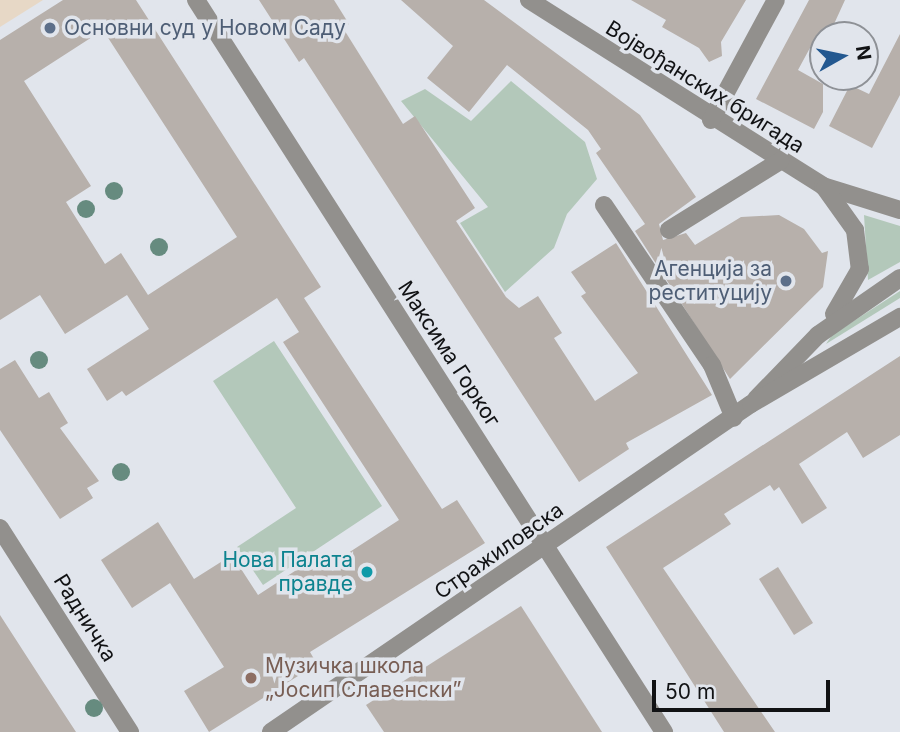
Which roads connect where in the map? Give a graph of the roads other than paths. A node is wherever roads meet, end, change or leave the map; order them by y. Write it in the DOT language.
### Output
graph roads {
  1 [pos="196,0"];
  2 [pos="529,0"];
  3 [pos="776,0"];
  4 [pos="711,120"];
  5 [pos="780,161"];
  6 [pos="823,186"];
  7 [pos="604,205"];
  8 [pos="900,210"];
  9 [pos="669,230"];
  10 [pos="900,278"];
  11 [pos="900,317"];
  12 [pos="818,335"];
  13 [pos="751,404"];
  14 [pos="734,418"];
  15 [pos="0,528"];
  16 [pos="546,547"];
  17 [pos="130,732"];
  18 [pos="271,732"];
  19 [pos="664,732"];
  1 -- 16 [label="street, Максима Горког"];
  2 -- 4 [label="street, Војвођанских бригада"];
  3 -- 4 [label="street"];
  4 -- 5 [label="street, Војвођанских бригада"];
  5 -- 6 [label="street, Војвођанских бригада"];
  5 -- 9 [label="street"];
  6 -- 8 [label="street, Војвођанских бригада"];
  6 -- 12 [label="street, Војвођанских бригада"];
  7 -- 14 [label="street"];
  10 -- 12 [label="street, Стражиловска"];
  11 -- 13 [label="street, Стражиловска"];
  12 -- 13 [label="street, Стражиловска"];
  13 -- 14 [label="street, Стражиловска"];
  14 -- 16 [label="street, Стражиловска"];
  15 -- 17 [label="street, Радничка"];
  16 -- 18 [label="street, Стражиловска"];
  16 -- 19 [label="street, Максима Горког"];
}
